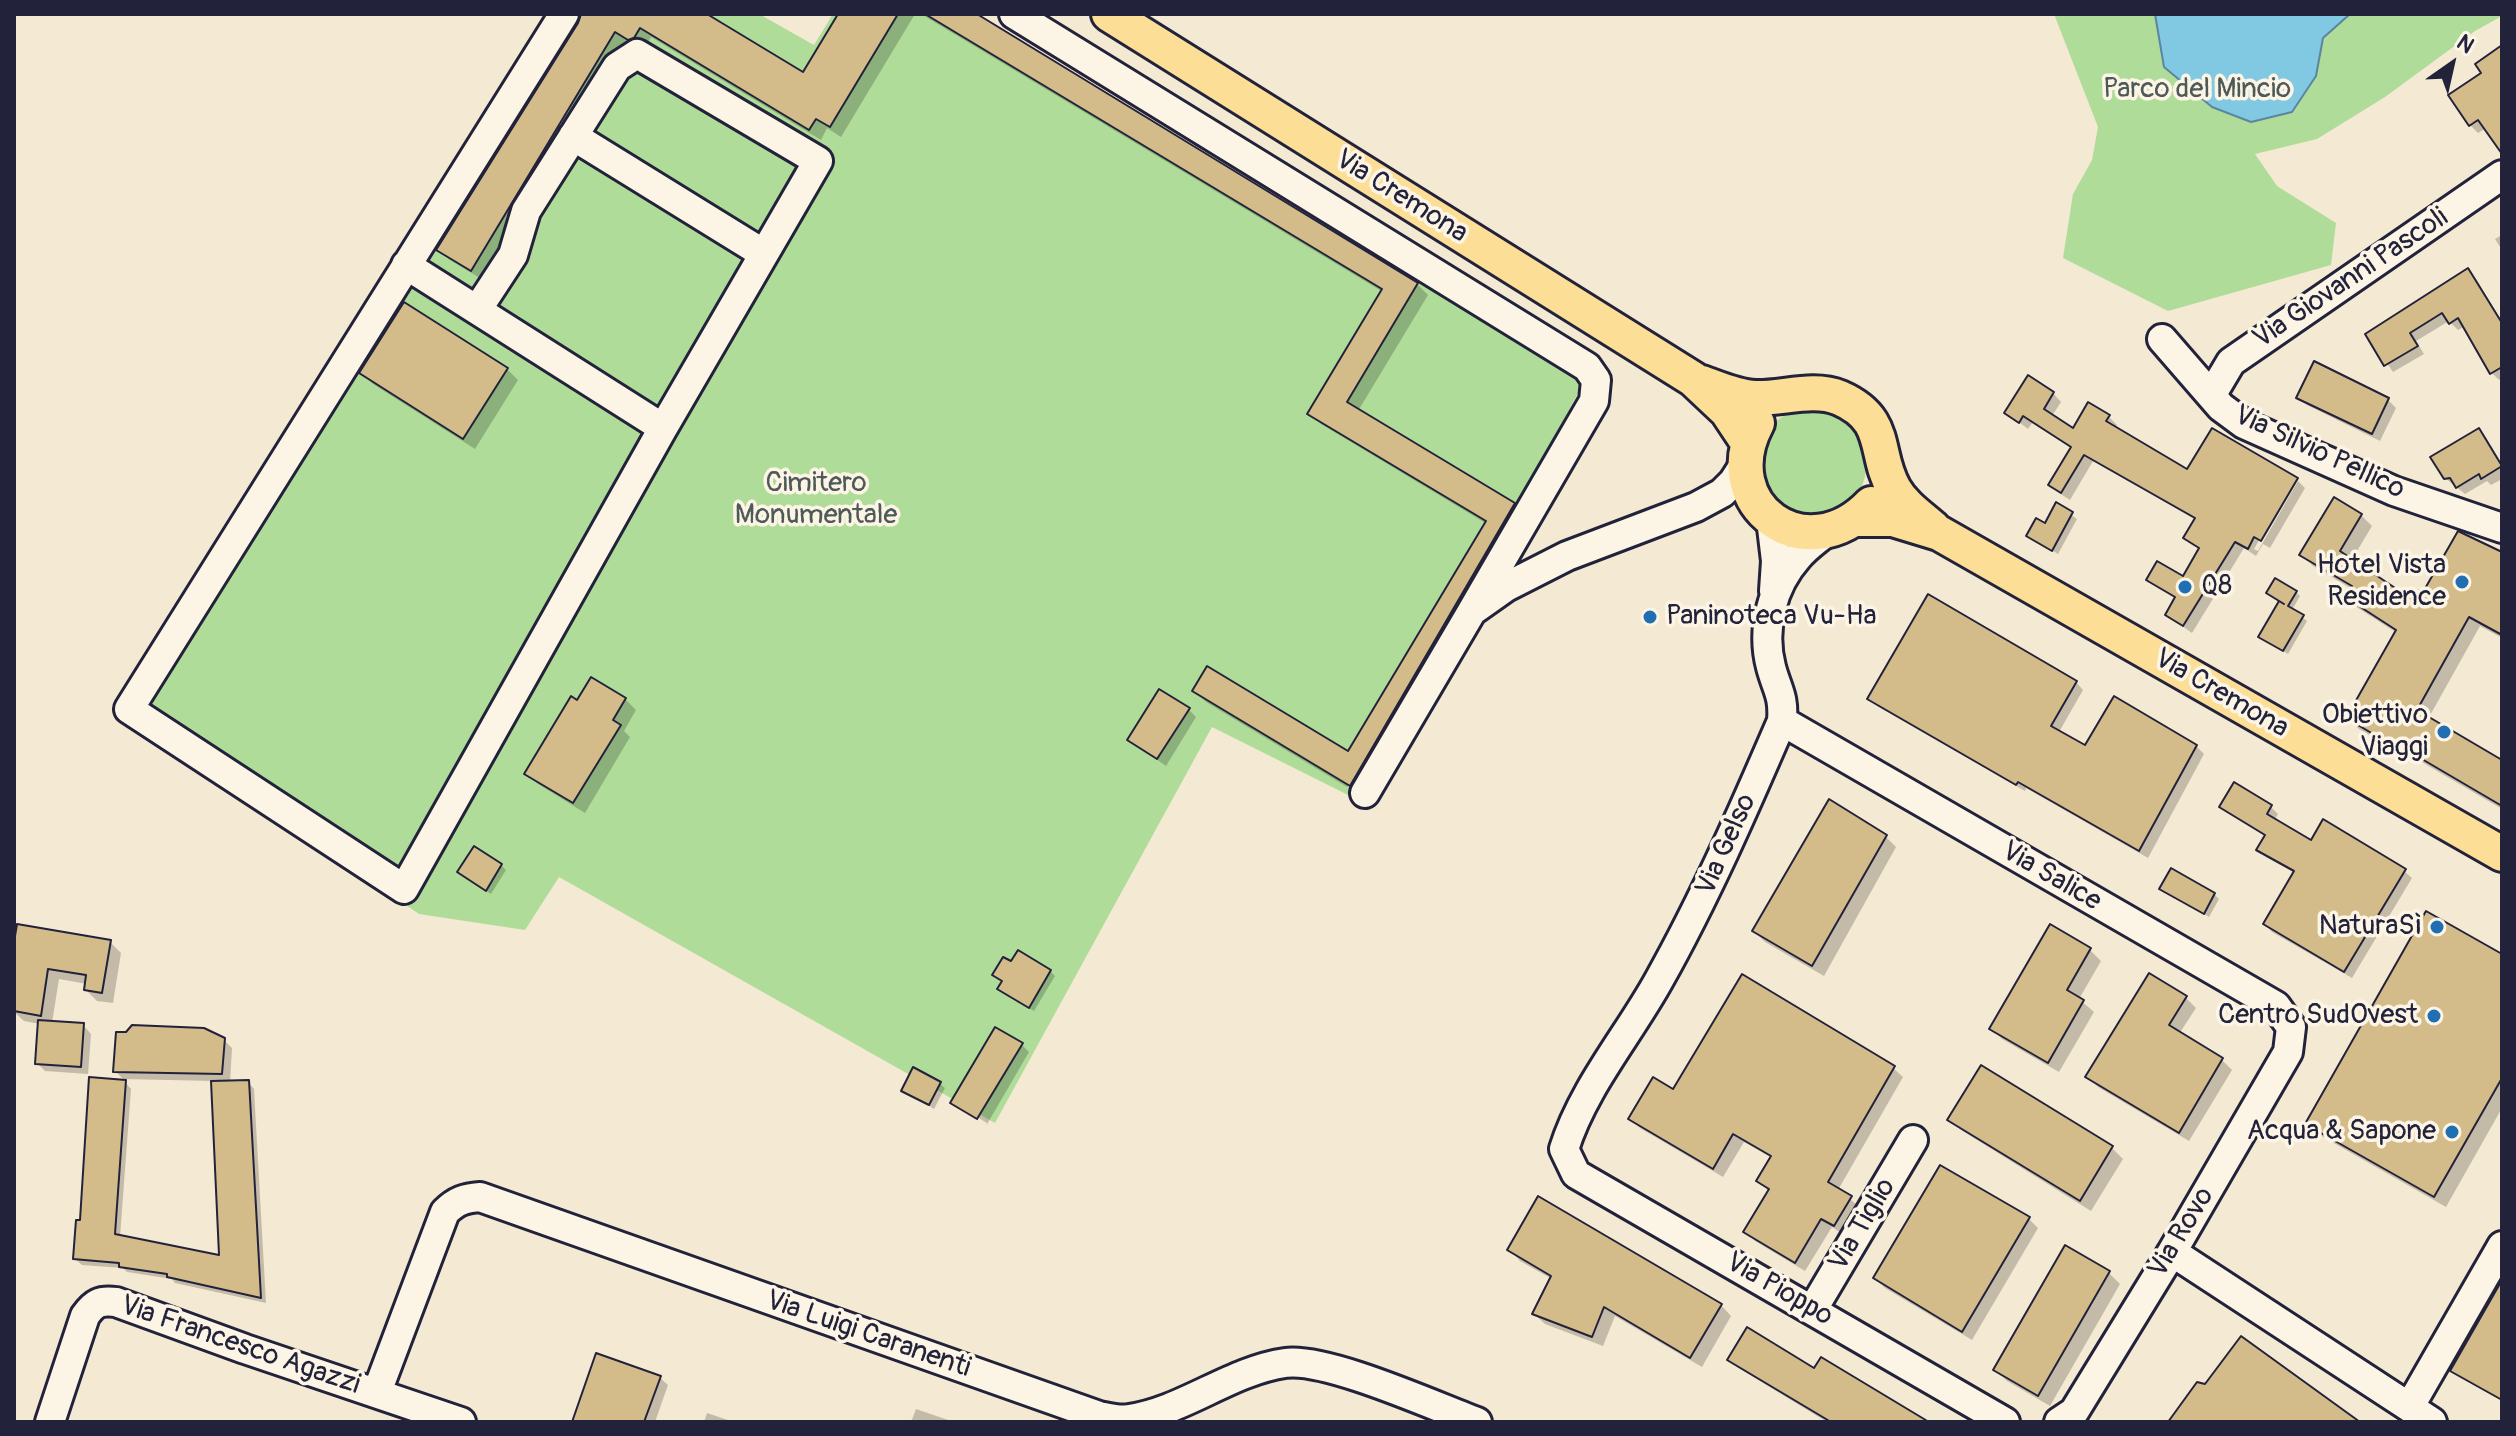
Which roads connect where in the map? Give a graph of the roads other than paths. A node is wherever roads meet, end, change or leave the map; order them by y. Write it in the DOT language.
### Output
graph roads {
  1 [pos="564,14"];
  2 [pos="1014,14"];
  3 [pos="1109,14"];
  4 [pos="573,136"];
  5 [pos="2502,175"];
  6 [pos="764,254"];
  7 [pos="406,265"];
  8 [pos="477,310"];
  9 [pos="2162,339"];
  10 [pos="1693,379"];
  11 [pos="2212,394"];
  12 [pos="1796,395"];
  13 [pos="663,428"];
  14 [pos="1746,453"];
  15 [pos="1884,462"];
  16 [pos="1696,507"];
  17 [pos="1764,512"];
  18 [pos="2498,520"];
  19 [pos="1841,525"];
  20 [pos="1939,533"];
  21 [pos="1773,600"];
  22 [pos="1472,611"];
  23 [pos="1782,721"];
  24 [pos="1365,793"];
  25 [pos="2502,854"];
  26 [pos="2288,1052"];
  27 [pos="1913,1140"];
  28 [pos="1564,1149"];
  29 [pos="2502,1246"];
  30 [pos="2172,1252"];
  31 [pos="1813,1309"];
  32 [pos="377,1392"];
  33 [pos="2421,1414"];
  34 [pos="1159,1417"];
  35 [pos="2066,1417"];
  36 [pos="50,1422"];
  37 [pos="461,1422"];
  38 [pos="1477,1422"];
  39 [pos="2005,1422"];
  1 -- 7 [label="street"];
  2 -- 22 [label="street"];
  3 -- 10 [label="main road, Via Cremona"];
  4 -- 6 [label="street"];
  4 -- 6 [label="street"];
  4 -- 8 [label="street"];
  5 -- 11 [label="street, Via Giovanni Pascoli"];
  6 -- 13 [label="street"];
  7 -- 8 [label="street"];
  7 -- 13 [label="street"];
  8 -- 13 [label="street"];
  9 -- 11 [label="street, Via Silvio Pellico"];
  10 -- 12 [label="main road, Via Cremona"];
  10 -- 14 [label="main road, Via Cremona"];
  11 -- 18 [label="street, Via Silvio Pellico"];
  12 -- 14 [label="main road"];
  12 -- 15 [label="main road, Via Cremona"];
  14 -- 16 [label="street"];
  14 -- 17 [label="main road, Via Cremona"];
  15 -- 19 [label="main road"];
  15 -- 20 [label="main road, Via Cremona"];
  16 -- 17 [label="street"];
  16 -- 22 [label="street"];
  17 -- 19 [label="main road, Via Cremona"];
  17 -- 21 [label="street"];
  19 -- 20 [label="main road, Via Cremona"];
  19 -- 21 [label="street"];
  20 -- 25 [label="main road, Via Cremona"];
  21 -- 23 [label="street"];
  22 -- 24 [label="street"];
  23 -- 26 [label="street, Via Salice"];
  23 -- 28 [label="street, Via Gelso"];
  26 -- 30 [label="street, Via Rovo"];
  27 -- 31 [label="street, Via Tiglio"];
  28 -- 31 [label="street, Via Pioppo"];
  29 -- 33 [label="street"];
  30 -- 33 [label="street"];
  30 -- 35 [label="street, Via Rovo"];
  31 -- 39 [label="street, Via Pioppo"];
  32 -- 34 [label="street, Via Luigi Caranenti"];
  32 -- 36 [label="street, Via Francesco Agazzi"];
  32 -- 37 [label="street, Via Francesco Agazzi"];
  34 -- 38 [label="street, Via Luigi Caranenti"];
}
